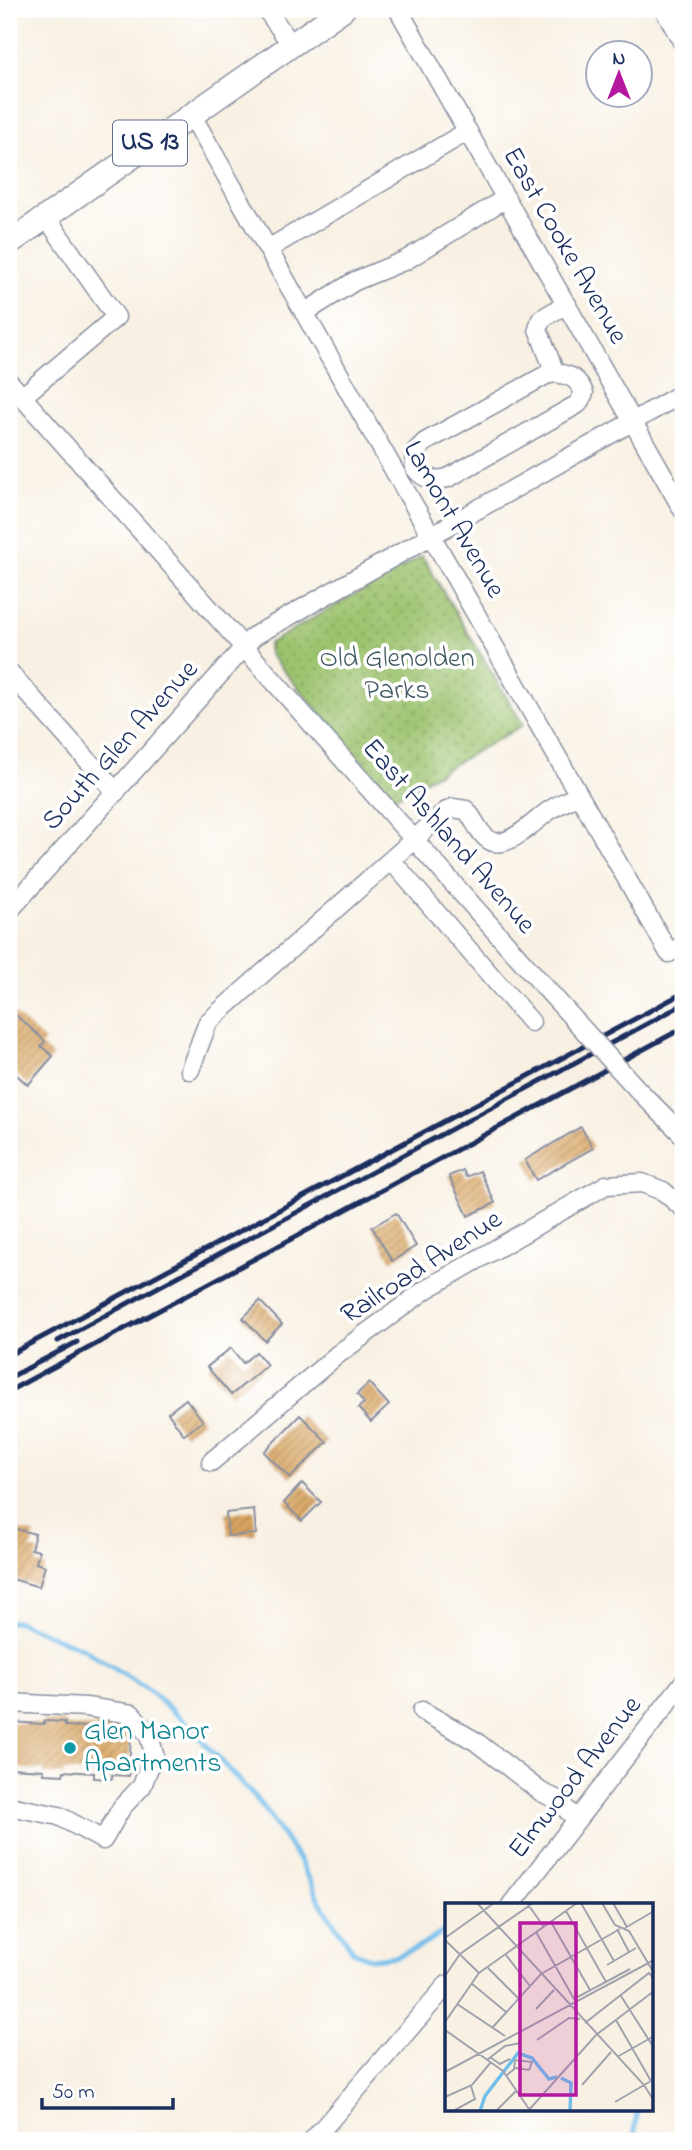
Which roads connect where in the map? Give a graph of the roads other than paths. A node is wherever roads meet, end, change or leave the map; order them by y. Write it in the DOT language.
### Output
graph roads {
  1 [pos="266,9"];
  2 [pos="343,9"];
  3 [pos="398,9"];
  4 [pos="664,9"];
  5 [pos="683,43"];
  6 [pos="291,44"];
  7 [pos="191,114"];
  8 [pos="468,131"];
  9 [pos="506,198"];
  10 [pos="46,217"];
  11 [pos="9,243"];
  12 [pos="268,249"];
  13 [pos="566,304"];
  14 [pos="304,313"];
  15 [pos="603,369"];
  16 [pos="555,373"];
  17 [pos="9,382"];
  18 [pos="580,382"];
  19 [pos="683,393"];
  20 [pos="22,397"];
  21 [pos="633,421"];
  22 [pos="415,468"];
  23 [pos="398,477"];
  24 [pos="683,510"];
  25 [pos="431,535"];
  26 [pos="244,647"];
  27 [pos="9,672"];
  28 [pos="116,792"];
  29 [pos="579,794"];
  30 [pos="415,839"];
  31 [pos="391,859"];
  32 [pos="9,911"];
  33 [pos="676,949"];
  34 [pos="531,1022"];
  35 [pos="190,1070"];
  36 [pos="683,1135"];
  37 [pos="683,1208"];
  38 [pos="211,1462"];
  39 [pos="683,1683"];
  40 [pos="9,1703"];
  41 [pos="422,1711"];
  42 [pos="9,1806"];
  43 [pos="577,1820"];
  44 [pos="513,1903"];
  45 [pos="445,1987"];
  46 [pos="312,2141"];
  1 -- 6 [label="street"];
  2 -- 6 [label="main road, US 13"];
  3 -- 8 [label="street, East Cooke Avenue"];
  4 -- 5 [label="street"];
  6 -- 7 [label="main road, US 13"];
  7 -- 10 [label="main road, US 13"];
  7 -- 12 [label="street, Lamont Avenue"];
  8 -- 9 [label="street, East Cooke Avenue"];
  8 -- 12 [label="street"];
  9 -- 13 [label="street, East Cooke Avenue"];
  9 -- 14 [label="street"];
  10 -- 11 [label="main road, US 13"];
  10 -- 20 [label="street"];
  12 -- 14 [label="street, Lamont Avenue"];
  13 -- 15 [label="street, East Cooke Avenue"];
  13 -- 16 [label="street"];
  14 -- 23 [label="street, Lamont Avenue"];
  15 -- 18 [label="street"];
  15 -- 21 [label="street, East Cooke Avenue"];
  16 -- 18 [label="street"];
  16 -- 22 [label="street"];
  17 -- 20 [label="street, East Ashland Avenue"];
  18 -- 22 [label="street"];
  19 -- 21 [label="street, South Glen Avenue"];
  20 -- 26 [label="street, East Ashland Avenue"];
  21 -- 24 [label="street, East Cooke Avenue"];
  21 -- 25 [label="street, South Glen Avenue"];
  22 -- 23 [label="street"];
  23 -- 25 [label="street, Lamont Avenue"];
  25 -- 26 [label="street, South Glen Avenue"];
  25 -- 29 [label="street, Lamont Avenue"];
  26 -- 28 [label="street, South Glen Avenue"];
  26 -- 30 [label="street, East Ashland Avenue"];
  27 -- 28 [label="street"];
  28 -- 32 [label="street, South Glen Avenue"];
  29 -- 30 [label="street"];
  29 -- 33 [label="street, Lamont Avenue"];
  30 -- 31 [label="street"];
  30 -- 36 [label="street, East Ashland Avenue, bridge"];
  31 -- 34 [label="street"];
  31 -- 35 [label="street"];
  37 -- 38 [label="street, Railroad Avenue"];
  39 -- 43 [label="street, Elmwood Avenue"];
  40 -- 42 [label="street"];
  41 -- 43 [label="street"];
  43 -- 44 [label="street, Elmwood Avenue"];
  45 -- 46 [label="street"];
}
